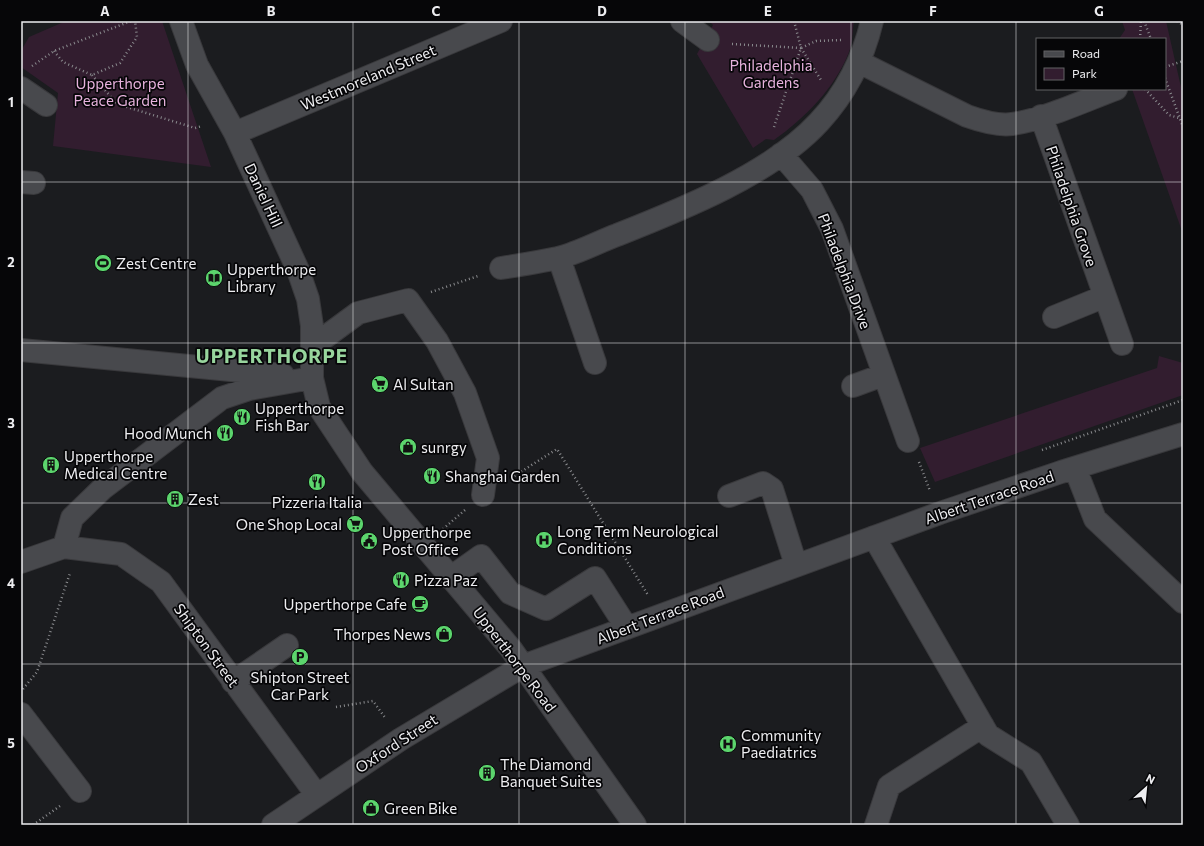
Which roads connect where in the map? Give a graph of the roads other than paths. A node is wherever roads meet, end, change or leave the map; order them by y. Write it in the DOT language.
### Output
graph roads {
  1 [pos="181,21"];
  2 [pos="500,21"];
  3 [pos="682,21"];
  4 [pos="872,21"];
  5 [pos="708,40"];
  6 [pos="863,55"];
  7 [pos="24,78"];
  8 [pos="1113,90"];
  9 [pos="46,105"];
  10 [pos="1041,116"];
  11 [pos="231,126"];
  12 [pos="779,155"];
  13 [pos="559,258"];
  14 [pos="501,268"];
  15 [pos="1103,297"];
  16 [pos="1054,317"];
  17 [pos="1122,344"];
  18 [pos="313,346"];
  19 [pos="21,350"];
  20 [pos="595,363"];
  21 [pos="883,375"];
  22 [pos="312,378"];
  23 [pos="853,386"];
  24 [pos="1183,434"];
  25 [pos="908,441"];
  26 [pos="1075,468"];
  27 [pos="483,495"];
  28 [pos="729,496"];
  29 [pos="874,537"];
  30 [pos="64,547"];
  31 [pos="21,562"];
  32 [pos="796,565"];
  33 [pos="450,578"];
  34 [pos="1183,602"];
  35 [pos="627,628"];
  36 [pos="287,645"];
  37 [pos="523,666"];
  38 [pos="233,682"];
  39 [pos="21,714"];
  40 [pos="983,726"];
  41 [pos="80,792"];
  42 [pos="316,794"];
  43 [pos="273,825"];
  44 [pos="635,825"];
  45 [pos="876,825"];
  46 [pos="1068,825"];
  1 -- 11 [label="street, Daniel Hill"];
  2 -- 11 [label="street, Westmoreland Street"];
  3 -- 5 [label="street"];
  4 -- 6 [label="street"];
  6 -- 10 [label="street"];
  6 -- 12 [label="street"];
  7 -- 9 [label="street"];
  8 -- 10 [label="street"];
  10 -- 15 [label="street, Philadelphia Grove"];
  11 -- 18 [label="street, Daniel Hill"];
  12 -- 13 [label="street"];
  12 -- 21 [label="street, Philadelphia Drive"];
  13 -- 14 [label="street"];
  13 -- 20 [label="street"];
  15 -- 16 [label="street"];
  15 -- 17 [label="street, Philadelphia Grove"];
  18 -- 22 [label="street, Daniel Hill"];
  18 -- 27 [label="street"];
  19 -- 22 [label="street"];
  21 -- 23 [label="street"];
  21 -- 25 [label="street, Philadelphia Drive"];
  22 -- 30 [label="street"];
  22 -- 33 [label="street, Upperthorpe Road"];
  24 -- 26 [label="street, Albert Terrace Road"];
  26 -- 29 [label="street, Albert Terrace Road"];
  26 -- 34 [label="street"];
  28 -- 32 [label="street"];
  29 -- 32 [label="street, Albert Terrace Road"];
  29 -- 40 [label="street"];
  30 -- 31 [label="street"];
  30 -- 38 [label="street, Shipton Street"];
  32 -- 35 [label="street, Albert Terrace Road"];
  33 -- 35 [label="street"];
  33 -- 37 [label="street, Upperthorpe Road"];
  35 -- 37 [label="street, Albert Terrace Road"];
  36 -- 38 [label="street"];
  37 -- 42 [label="street, Oxford Street"];
  37 -- 44 [label="street, Upperthorpe Road"];
  38 -- 42 [label="street, Shipton Street"];
  39 -- 41 [label="street"];
  40 -- 45 [label="street"];
  40 -- 46 [label="street"];
  42 -- 43 [label="street, Oxford Street"];
}
